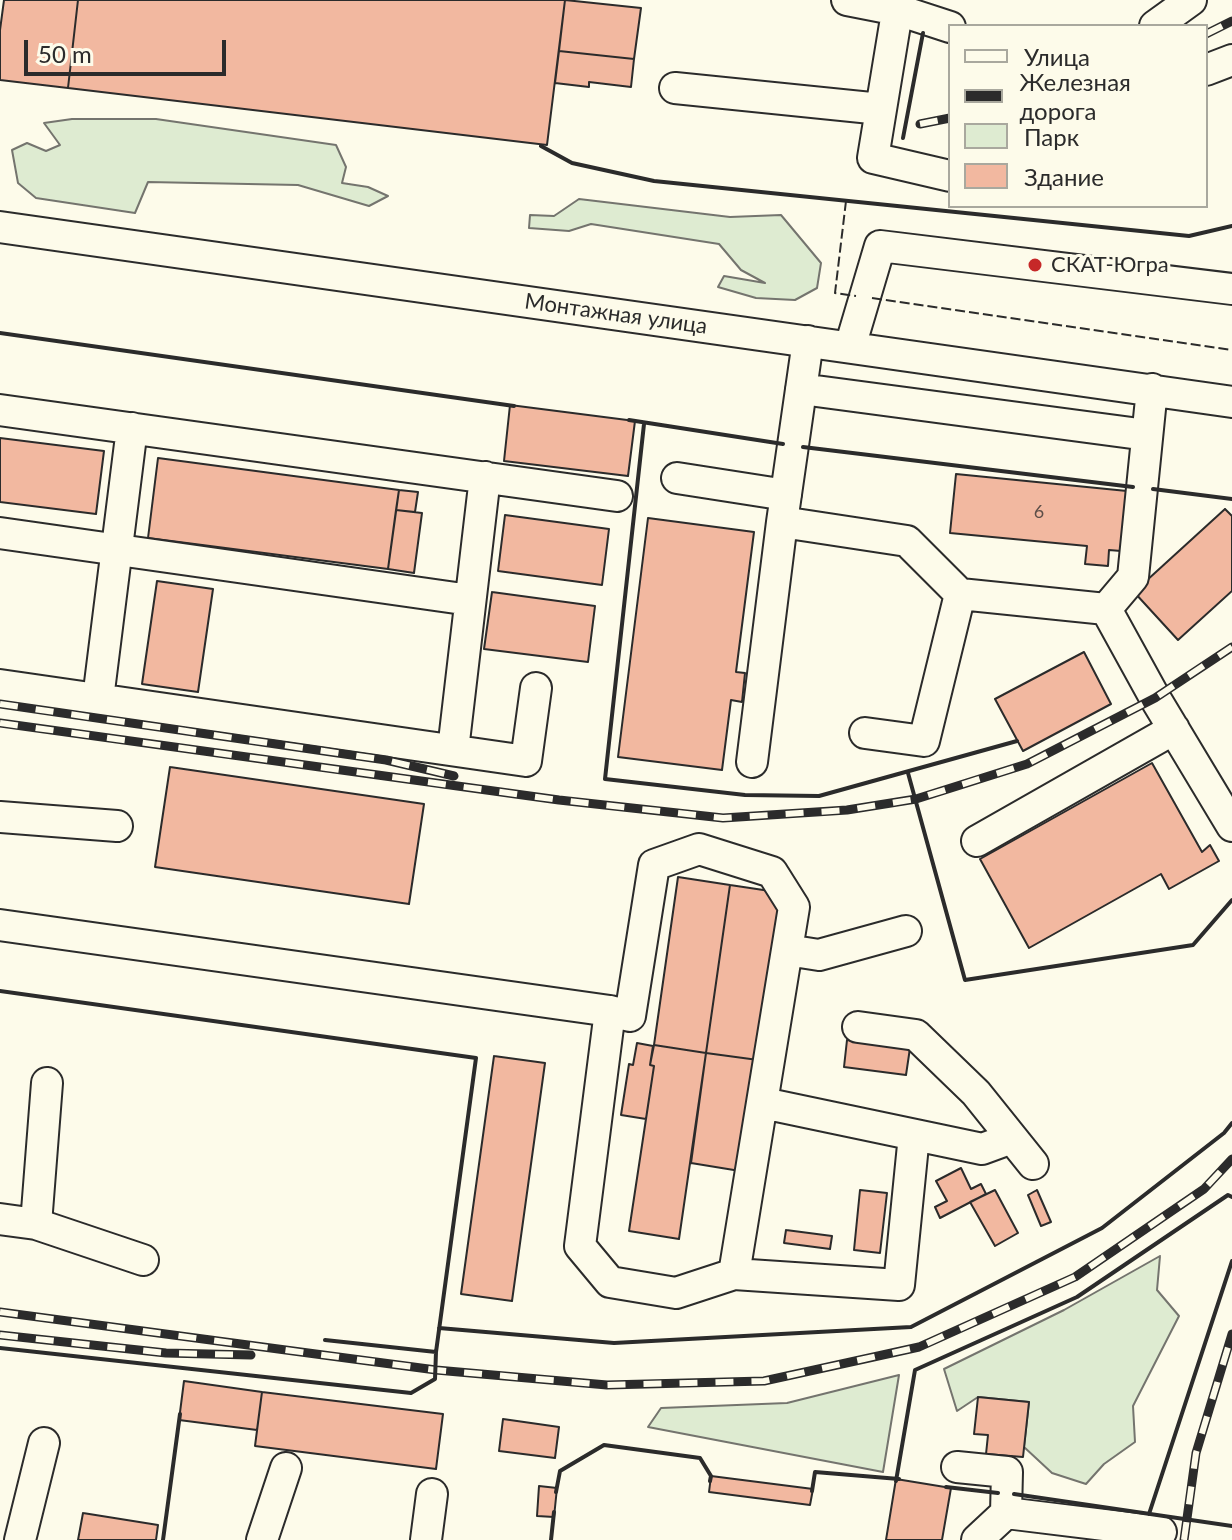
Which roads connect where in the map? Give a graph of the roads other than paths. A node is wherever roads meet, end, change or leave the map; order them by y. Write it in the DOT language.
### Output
graph roads {
  1 [pos="847,0"];
  2 [pos="1191,0"];
  3 [pos="898,5"];
  4 [pos="1158,24"];
  5 [pos="948,26"];
  6 [pos="1232,60"];
  7 [pos="1208,69"];
  8 [pos="675,88"];
  9 [pos="881,109"];
  10 [pos="948,176"];
  11 [pos="0,227"];
  12 [pos="1232,289"];
  13 [pos="808,341"];
  14 [pos="850,347"];
  15 [pos="801,389"];
  16 [pos="1152,389"];
  17 [pos="1232,402"];
  18 [pos="0,410"];
  19 [pos="132,428"];
  20 [pos="1147,435"];
  21 [pos="485,477"];
  22 [pos="677,478"];
  23 [pos="617,496"];
  24 [pos="784,509"];
  25 [pos="0,533"];
  26 [pos="116,551"];
  27 [pos="960,594"];
  28 [pos="470,600"];
  29 [pos="1106,609"];
  30 [pos="0,685"];
  31 [pos="536,688"];
  32 [pos="98,699"];
  33 [pos="1174,729"];
  34 [pos="865,733"];
  35 [pos="453,750"];
  36 [pos="752,762"];
  37 [pos="0,817"];
  38 [pos="117,826"];
  39 [pos="1232,826"];
  40 [pos="977,841"];
  41 [pos="0,925"];
  42 [pos="906,931"];
  43 [pos="787,950"];
  44 [pos="610,1011"];
  45 [pos="858,1027"];
  46 [pos="47,1083"];
  47 [pos="763,1103"];
  48 [pos="914,1135"];
  49 [pos="1012,1138"];
  50 [pos="1033,1164"];
  51 [pos="0,1219"];
  52 [pos="36,1224"];
  53 [pos="143,1260"];
  54 [pos="734,1274"];
  55 [pos="44,1443"];
  56 [pos="957,1467"];
  57 [pos="286,1468"];
  58 [pos="432,1494"];
  59 [pos="1006,1513"];
  60 [pos="1083,1532"];
  61 [pos="1161,1532"];
  62 [pos="20,1540"];
  63 [pos="262,1540"];
  64 [pos="426,1540"];
  65 [pos="977,1540"];
  1 -- 3 [label="street"];
  2 -- 4 [label="street"];
  3 -- 5 [label="street"];
  3 -- 9 [label="street"];
  6 -- 7 [label="street"];
  8 -- 9 [label="street"];
  9 -- 10 [label="street"];
  11 -- 13 [label="street, Монтажная улица"];
  12 -- 14 [label="street"];
  13 -- 14 [label="street, Монтажная улица"];
  13 -- 15 [label="street"];
  14 -- 16 [label="street, Монтажная улица"];
  15 -- 20 [label="street"];
  15 -- 24 [label="street"];
  16 -- 17 [label="street, Монтажная улица"];
  16 -- 20 [label="street"];
  18 -- 19 [label="street"];
  19 -- 21 [label="street"];
  19 -- 26 [label="street"];
  20 -- 29 [label="street"];
  21 -- 23 [label="street"];
  21 -- 28 [label="street"];
  22 -- 24 [label="street"];
  24 -- 27 [label="street"];
  24 -- 36 [label="street"];
  25 -- 26 [label="street"];
  26 -- 28 [label="street"];
  26 -- 32 [label="street"];
  27 -- 29 [label="street"];
  27 -- 34 [label="street"];
  28 -- 35 [label="street"];
  29 -- 33 [label="street"];
  30 -- 32 [label="street"];
  31 -- 35 [label="street"];
  32 -- 35 [label="street"];
  33 -- 39 [label="street"];
  33 -- 40 [label="street"];
  37 -- 38 [label="street"];
  41 -- 44 [label="street"];
  42 -- 43 [label="street"];
  43 -- 44 [label="street"];
  43 -- 47 [label="street"];
  44 -- 54 [label="street"];
  45 -- 49 [label="street"];
  46 -- 52 [label="street"];
  47 -- 48 [label="street"];
  47 -- 54 [label="street"];
  48 -- 49 [label="street"];
  48 -- 54 [label="street"];
  49 -- 50 [label="street"];
  51 -- 52 [label="street"];
  52 -- 53 [label="street"];
  55 -- 62 [label="street"];
  56 -- 59 [label="street"];
  57 -- 63 [label="street"];
  58 -- 64 [label="street"];
  59 -- 60 [label="street"];
  59 -- 65 [label="street"];
  60 -- 61 [label="street"];
}
